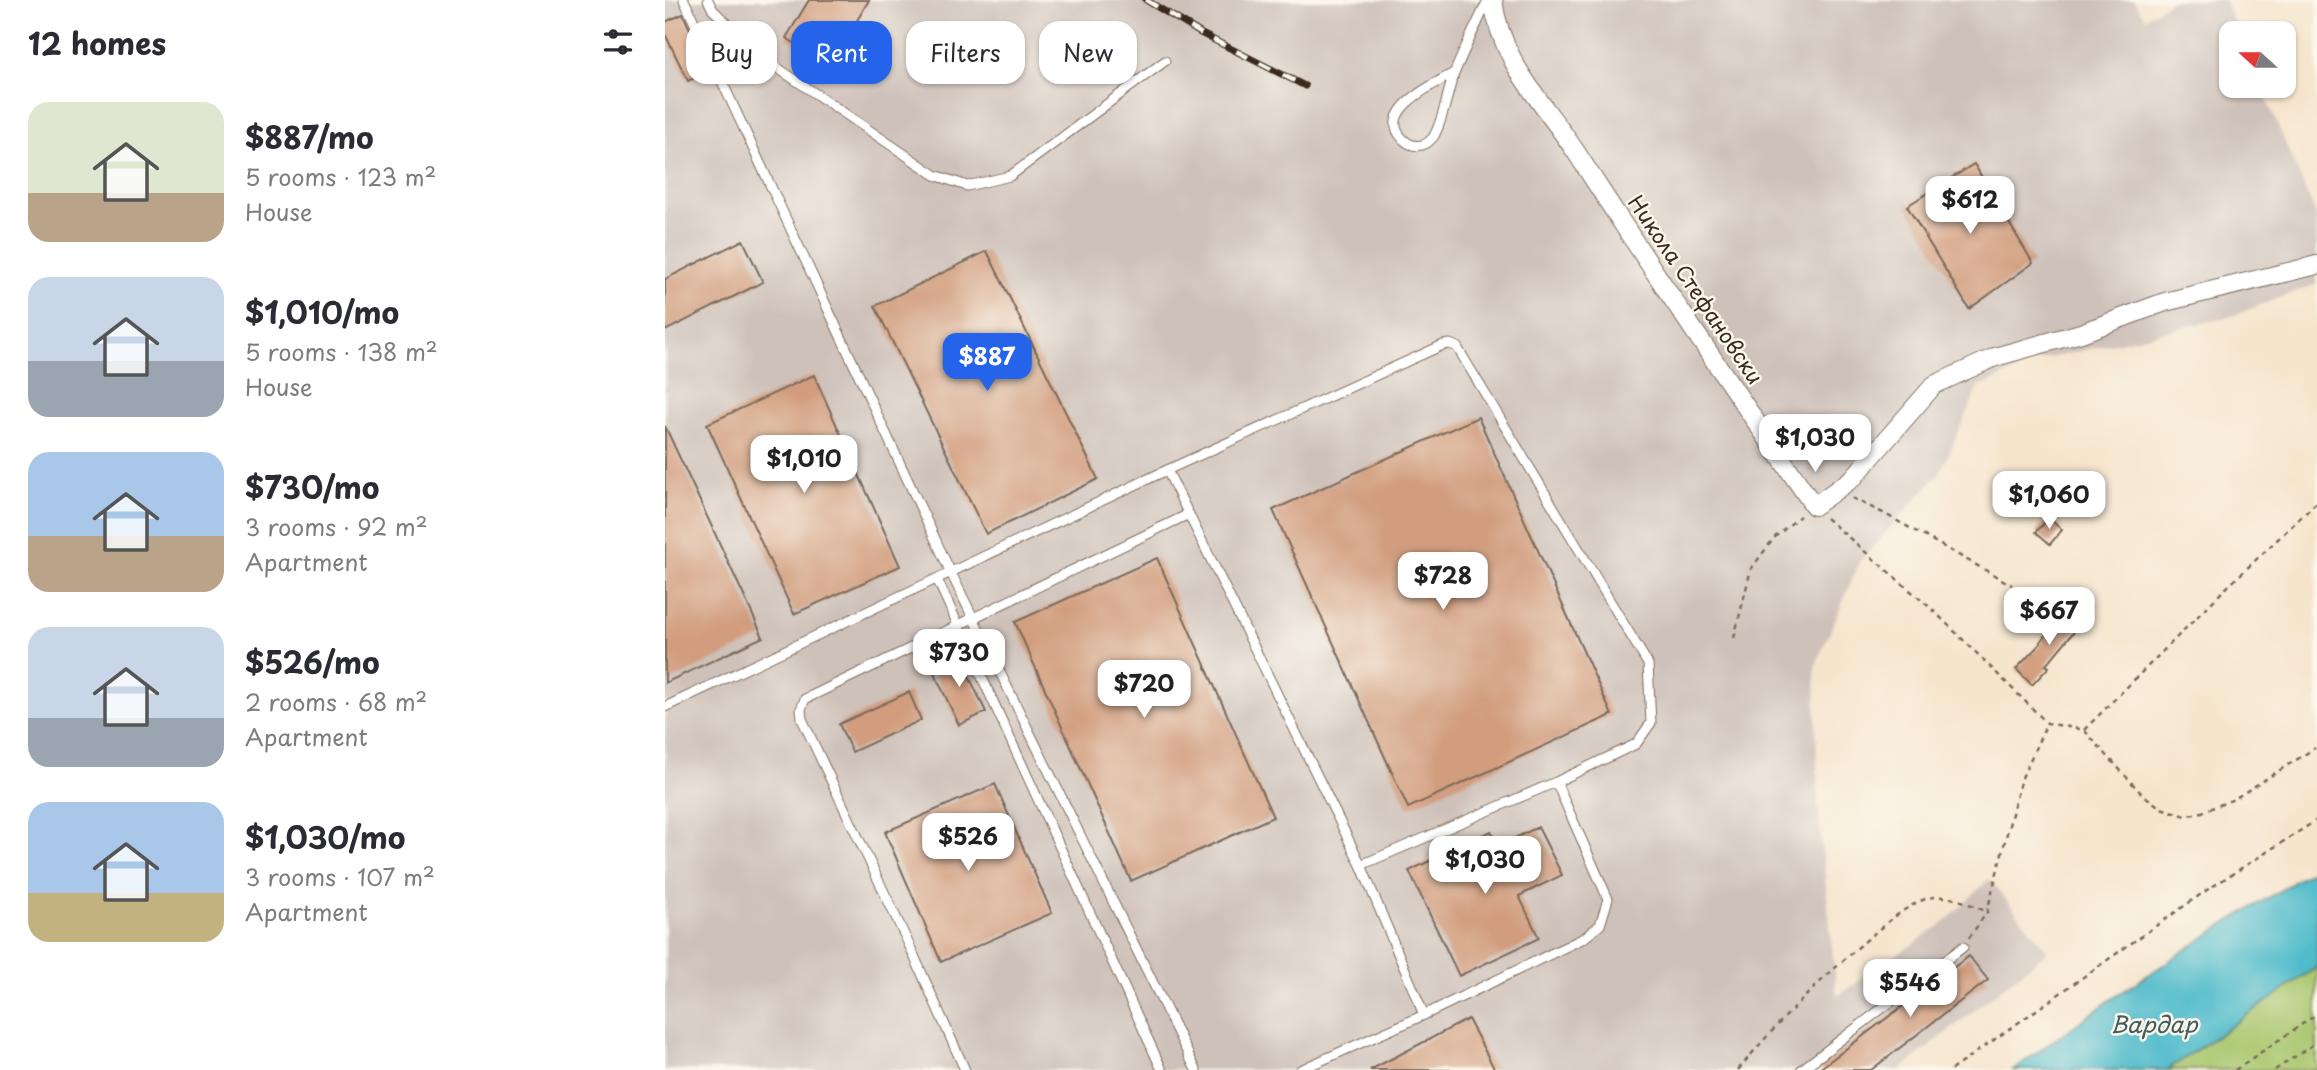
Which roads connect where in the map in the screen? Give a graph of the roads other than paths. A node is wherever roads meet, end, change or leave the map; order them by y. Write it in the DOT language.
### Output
graph roads {
  1 [pos="684,0"];
  2 [pos="708,0"];
  3 [pos="1490,0"];
  4 [pos="1165,61"];
  5 [pos="1454,73"];
  6 [pos="2317,265"];
  7 [pos="1167,470"];
  8 [pos="1189,514"];
  9 [pos="951,573"];
  10 [pos="937,579"];
  11 [pos="974,617"];
  12 [pos="958,625"];
  13 [pos="665,707"];
  14 [pos="1556,782"];
  15 [pos="1361,865"];
  16 [pos="1963,947"];
  17 [pos="1424,1015"];
  18 [pos="965,1070"];
  19 [pos="1162,1070"];
  20 [pos="1196,1070"];
  21 [pos="1300,1070"];
  22 [pos="1801,1070"];
  1 -- 9 [label="lane"];
  2 -- 4 [label="lane"];
  3 -- 5 [label="lane"];
  3 -- 6 [label="street, Никола Стефановски"];
  5 -- 5 [label="lane"];
  7 -- 8 [label="lane"];
  7 -- 9 [label="lane"];
  7 -- 14 [label="lane"];
  8 -- 11 [label="lane"];
  8 -- 15 [label="lane"];
  9 -- 10 [label="lane"];
  9 -- 11 [label="lane"];
  10 -- 12 [label="lane"];
  10 -- 13 [label="lane"];
  11 -- 12 [label="lane"];
  11 -- 20 [label="lane"];
  12 -- 18 [label="lane"];
  12 -- 19 [label="lane"];
  14 -- 15 [label="lane"];
  14 -- 17 [label="lane"];
  15 -- 17 [label="lane"];
  16 -- 22 [label="lane"];
  17 -- 21 [label="lane"];
}
